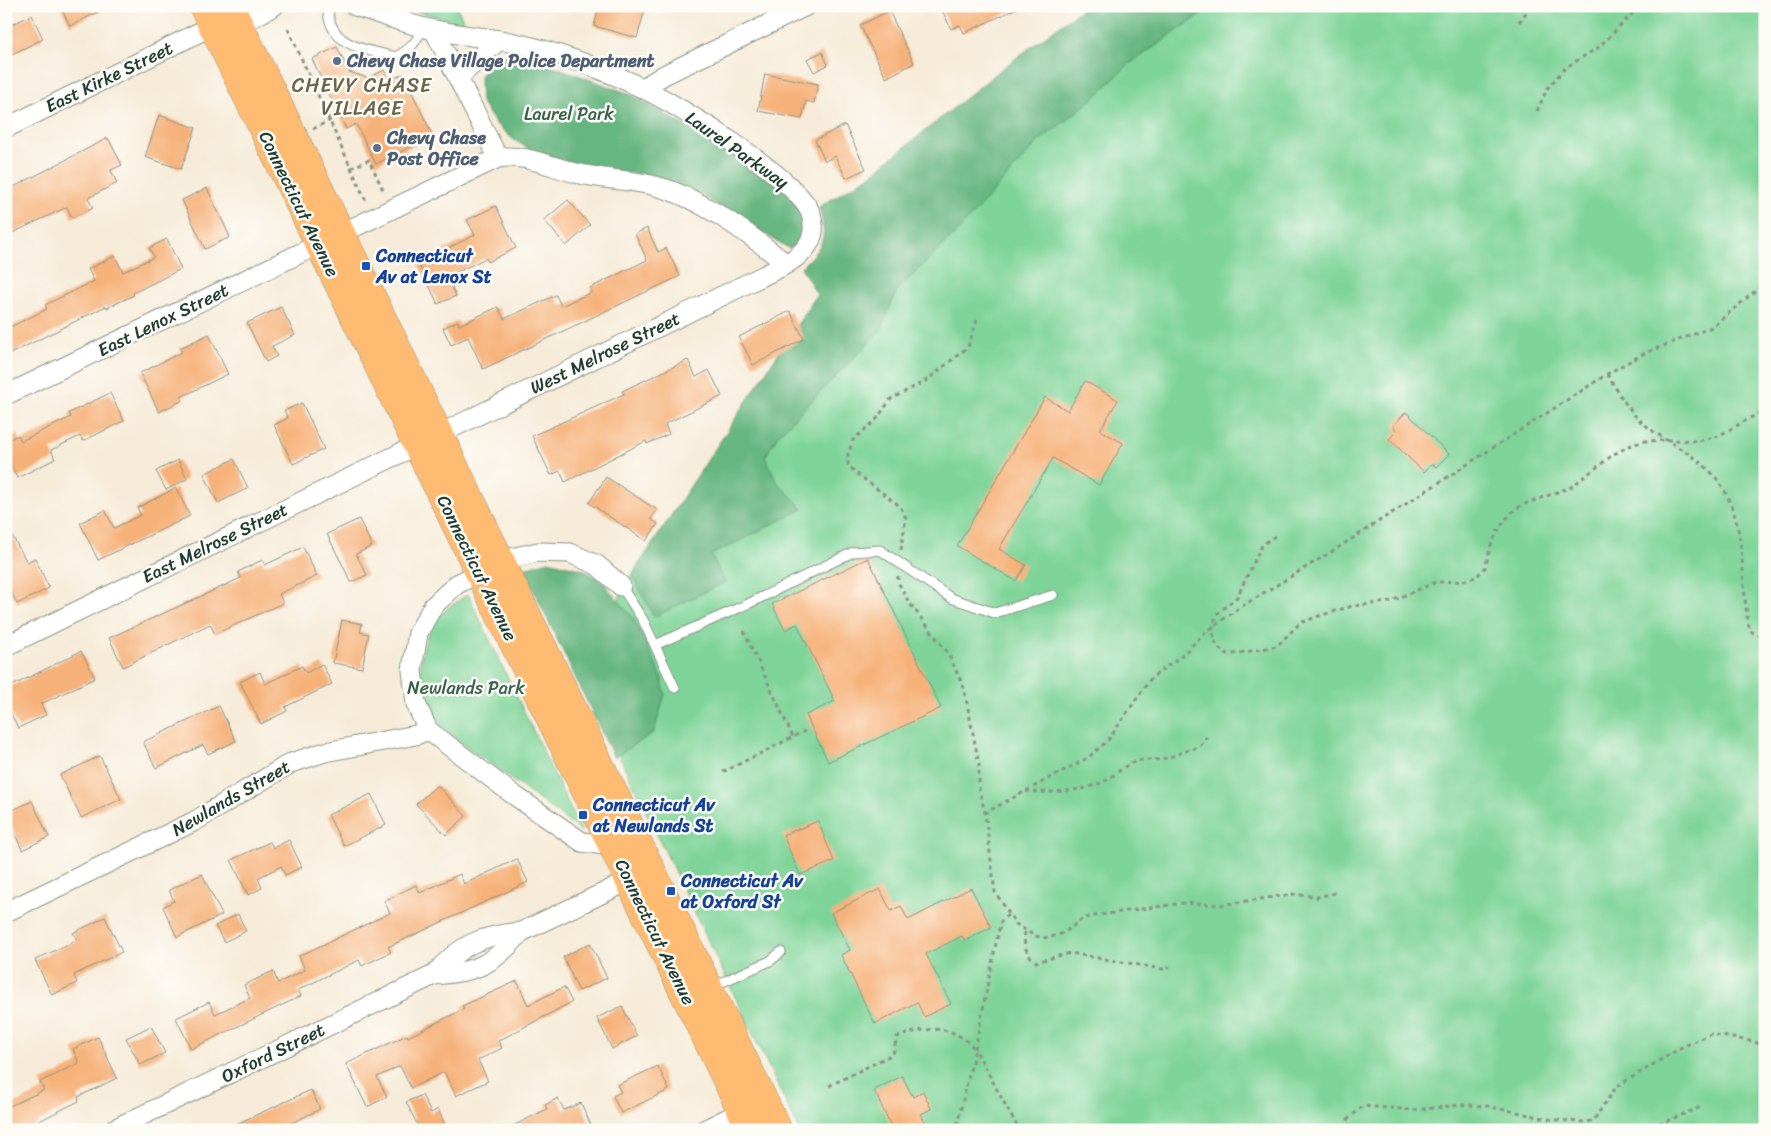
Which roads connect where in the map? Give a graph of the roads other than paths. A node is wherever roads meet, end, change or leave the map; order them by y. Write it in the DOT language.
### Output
graph roads {
  1 [pos="274,6"];
  2 [pos="332,6"];
  3 [pos="355,6"];
  4 [pos="806,6"];
  5 [pos="222,14"];
  6 [pos="428,28"];
  7 [pos="498,41"];
  8 [pos="459,77"];
  9 [pos="643,88"];
  10 [pos="6,128"];
  11 [pos="498,158"];
  12 [pos="330,239"];
  13 [pos="786,264"];
  14 [pos="6,395"];
  15 [pos="427,440"];
  16 [pos="489,568"];
  17 [pos="621,586"];
  18 [pos="1053,596"];
  19 [pos="655,645"];
  20 [pos="6,646"];
  21 [pos="675,688"];
  22 [pos="428,730"];
  23 [pos="612,846"];
  24 [pos="640,875"];
  25 [pos="6,912"];
  26 [pos="781,952"];
  27 [pos="709,988"];
  28 [pos="752,1114"];
  29 [pos="112,1130"];
  30 [pos="704,1130"];
  31 [pos="778,1130"];
  1 -- 5 [label="street, East Kirke Street"];
  2 -- 6 [label="lane"];
  3 -- 6 [label="street, Laurel Parkway"];
  4 -- 9 [label="street"];
  5 -- 10 [label="street, East Kirke Street"];
  5 -- 12 [label="main road, Connecticut Avenue"];
  6 -- 7 [label="street, Laurel Parkway"];
  6 -- 8 [label="street"];
  7 -- 8 [label="street"];
  7 -- 9 [label="street, Laurel Parkway"];
  8 -- 11 [label="street"];
  9 -- 13 [label="street, Laurel Parkway"];
  11 -- 12 [label="street, East Lenox Street"];
  11 -- 13 [label="street"];
  12 -- 14 [label="street, East Lenox Street"];
  12 -- 15 [label="main road, Connecticut Avenue"];
  13 -- 15 [label="street, West Melrose Street"];
  15 -- 16 [label="main road, Connecticut Avenue"];
  15 -- 20 [label="street, East Melrose Street"];
  16 -- 17 [label="street"];
  16 -- 22 [label="street"];
  16 -- 23 [label="main road, Connecticut Avenue"];
  16 -- 24 [label="main road, Connecticut Avenue"];
  17 -- 19 [label="lane"];
  18 -- 19 [label="lane"];
  19 -- 21 [label="lane"];
  22 -- 23 [label="street"];
  22 -- 25 [label="street, Newlands Street"];
  23 -- 24 [label="main road, Connecticut Avenue"];
  24 -- 27 [label="main road, Connecticut Avenue"];
  24 -- 28 [label="main road, Connecticut Avenue"];
  24 -- 29 [label="street, Oxford Street"];
  26 -- 27 [label="lane"];
  27 -- 28 [label="main road, Connecticut Avenue"];
  28 -- 30 [label="street"];
  28 -- 31 [label="main road, Connecticut Avenue"];
}
